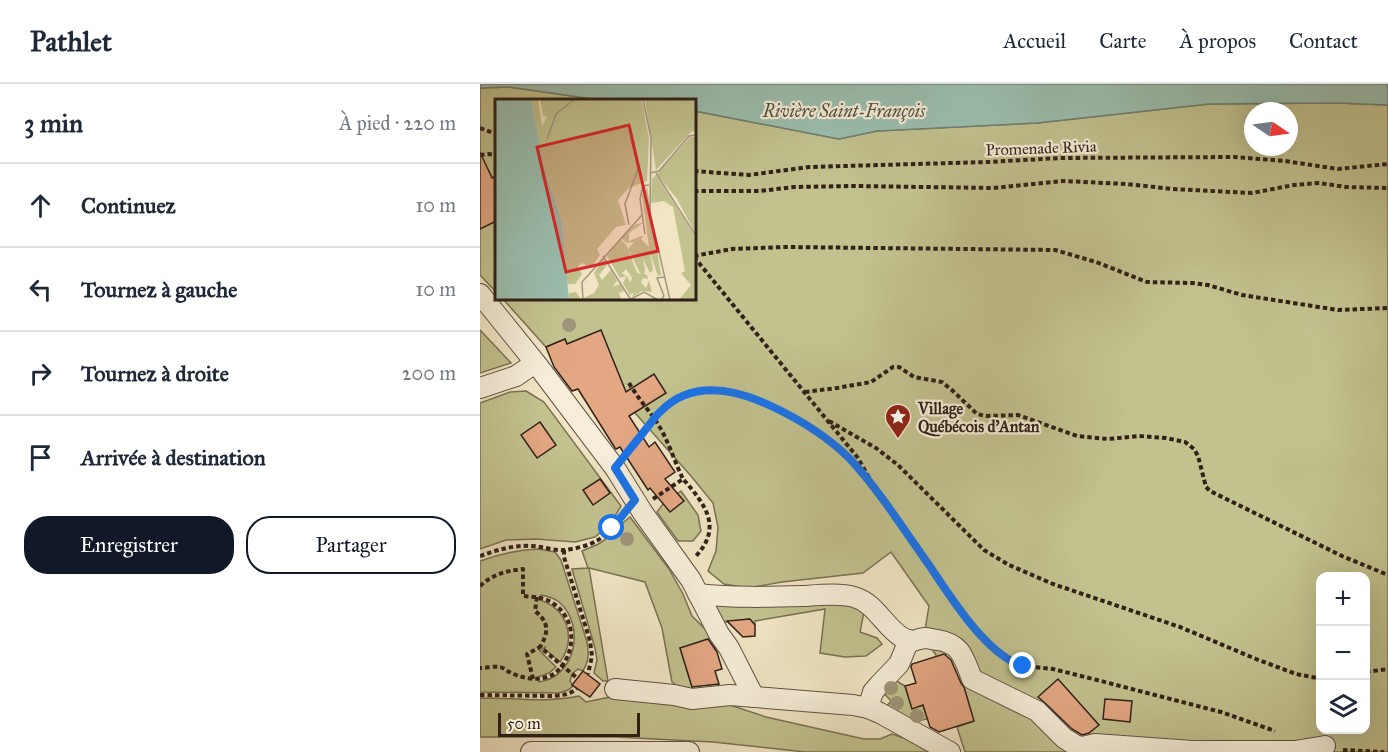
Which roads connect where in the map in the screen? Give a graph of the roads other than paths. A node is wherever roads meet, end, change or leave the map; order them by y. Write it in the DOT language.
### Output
graph roads {
  1 [pos="480,294"];
  2 [pos="536,363"];
  3 [pos="480,388"];
  4 [pos="698,594"];
  5 [pos="909,640"];
  6 [pos="615,689"];
  7 [pos="754,697"];
  8 [pos="868,708"];
  9 [pos="1325,746"];
  10 [pos="531,752"];
  11 [pos="689,752"];
  12 [pos="950,752"];
  1 -- 2 [label="street"];
  2 -- 3 [label="street"];
  2 -- 4 [label="street"];
  4 -- 5 [label="street"];
  4 -- 7 [label="street"];
  5 -- 8 [label="street"];
  5 -- 9 [label="street"];
  6 -- 7 [label="street"];
  7 -- 8 [label="street"];
  8 -- 12 [label="street"];
  10 -- 11 [label="street"];
}
